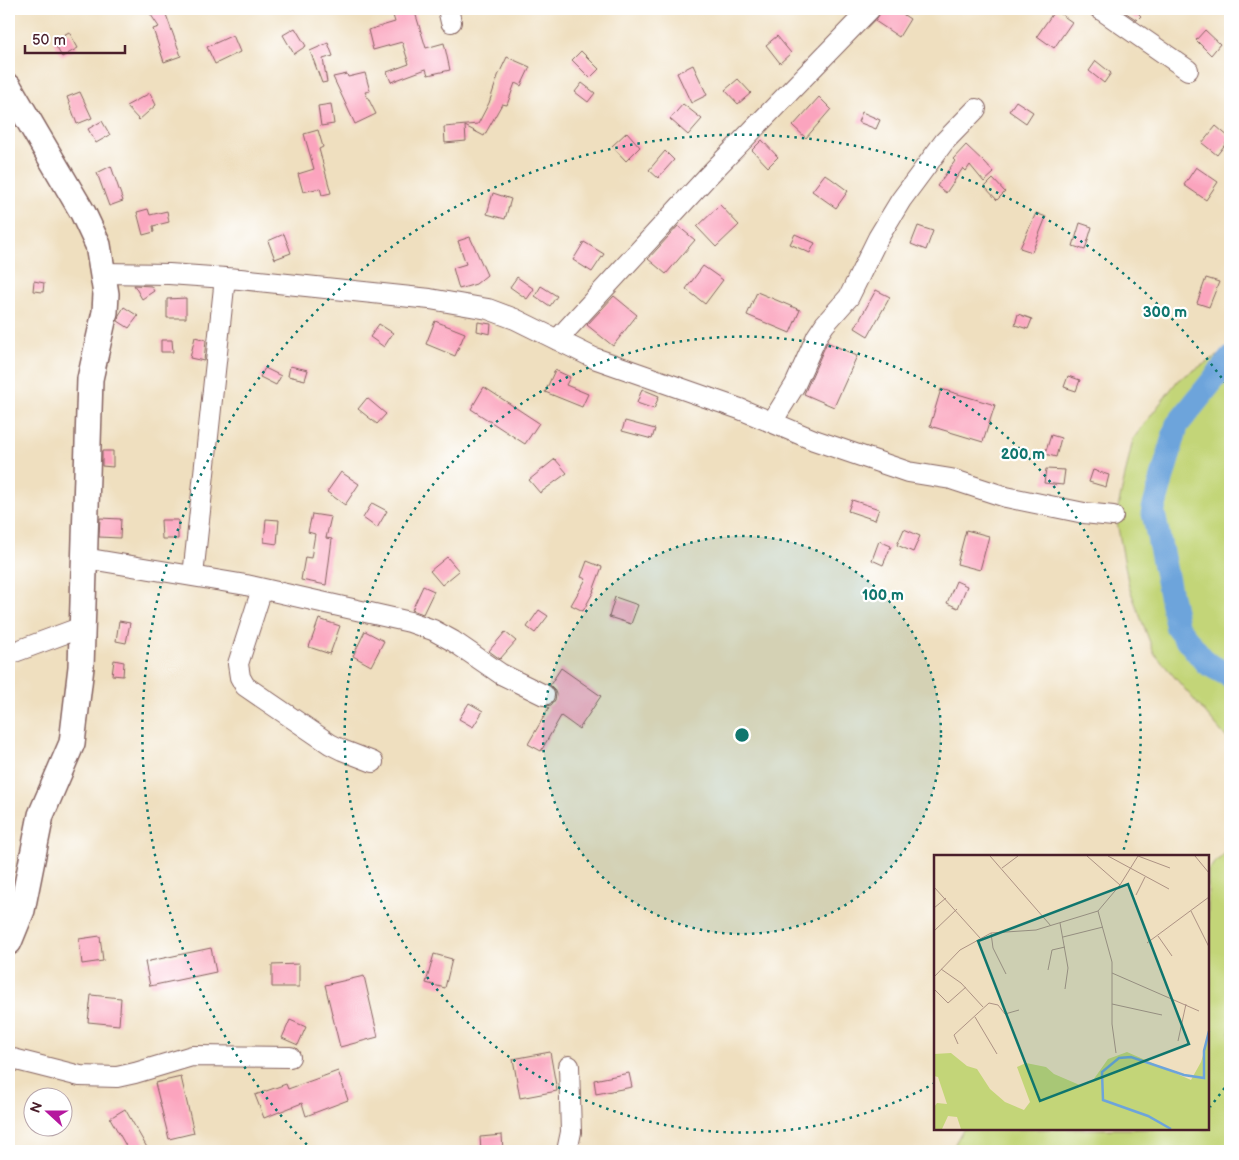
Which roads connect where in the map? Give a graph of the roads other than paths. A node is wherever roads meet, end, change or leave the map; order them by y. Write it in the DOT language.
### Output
graph roads {
  1 [pos="870,9"];
  2 [pos="1100,9"];
  3 [pos="1188,70"];
  4 [pos="9,87"];
  5 [pos="976,109"];
  6 [pos="103,273"];
  7 [pos="225,278"];
  8 [pos="557,340"];
  9 [pos="772,422"];
  10 [pos="1113,516"];
  11 [pos="84,558"];
  12 [pos="193,576"];
  13 [pos="262,589"];
  14 [pos="82,627"];
  15 [pos="9,654"];
  16 [pos="544,695"];
  17 [pos="373,762"];
  18 [pos="9,942"];
  19 [pos="290,1057"];
  20 [pos="9,1058"];
  21 [pos="569,1066"];
  22 [pos="567,1151"];
  1 -- 8 [label="street"];
  2 -- 3 [label="street"];
  4 -- 6 [label="main road"];
  5 -- 9 [label="street"];
  6 -- 7 [label="street"];
  6 -- 11 [label="main road"];
  7 -- 8 [label="street"];
  7 -- 12 [label="street"];
  8 -- 9 [label="street"];
  9 -- 10 [label="street"];
  11 -- 12 [label="street"];
  11 -- 14 [label="main road"];
  12 -- 13 [label="street"];
  13 -- 16 [label="street"];
  13 -- 17 [label="street"];
  14 -- 15 [label="street"];
  14 -- 18 [label="main road"];
  19 -- 20 [label="street"];
  21 -- 22 [label="street"];
}
